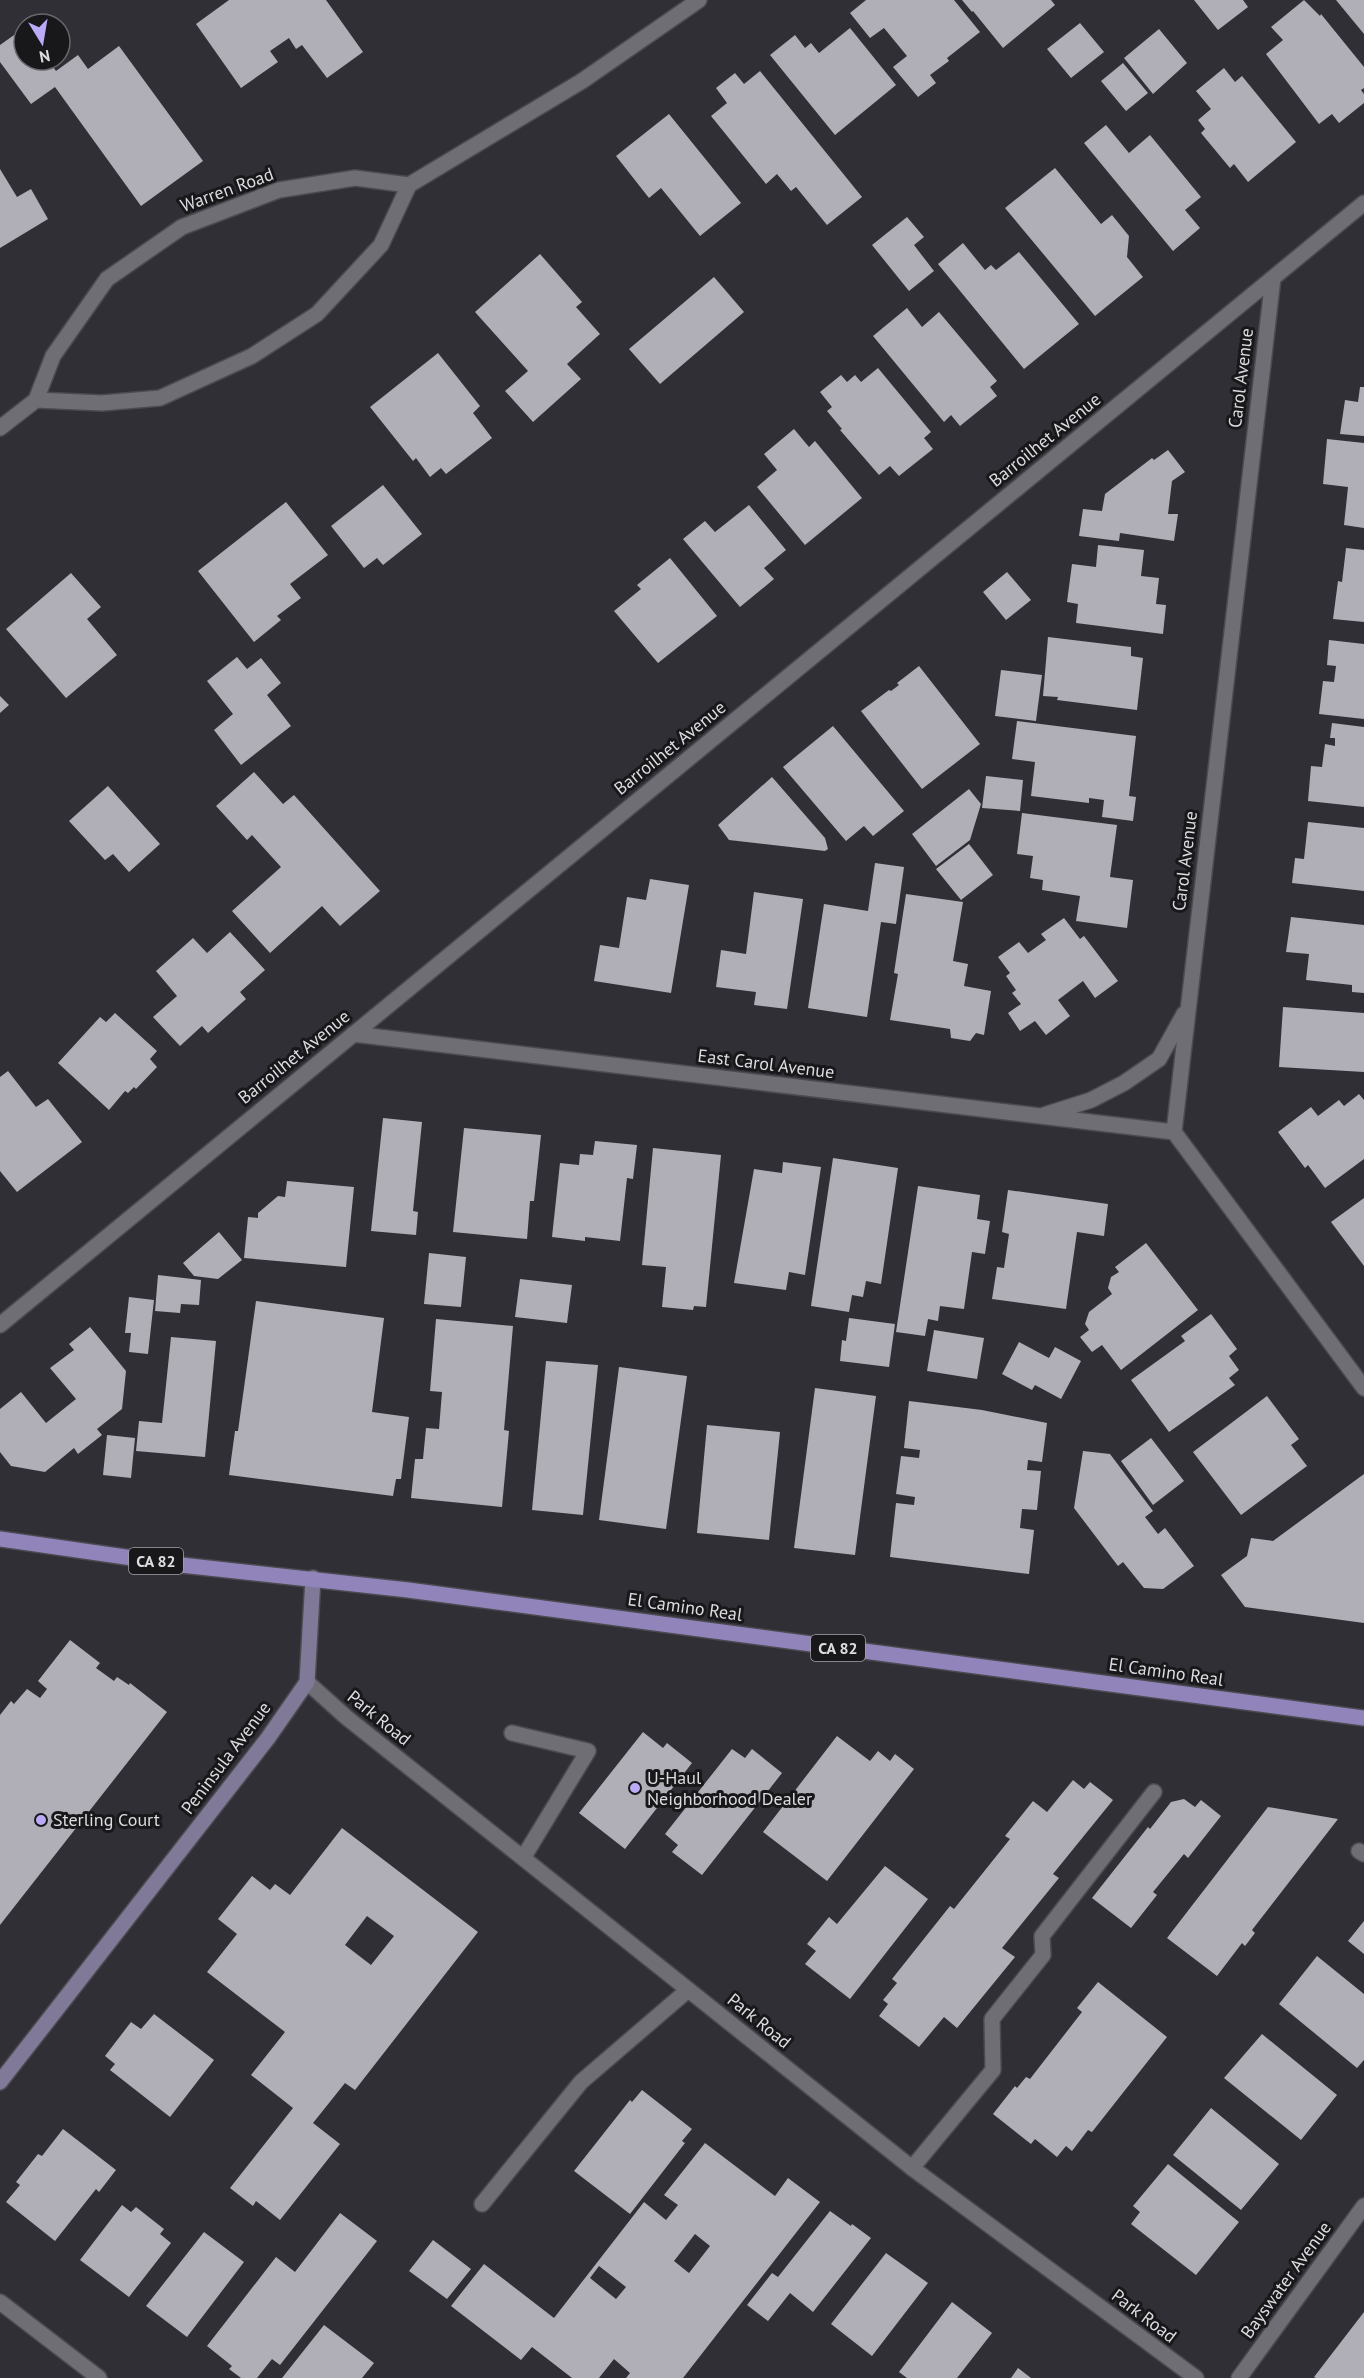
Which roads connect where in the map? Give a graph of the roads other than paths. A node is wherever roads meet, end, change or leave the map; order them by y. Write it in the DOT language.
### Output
graph roads {
  1 [pos="699,0"];
  2 [pos="409,186"];
  3 [pos="1364,202"];
  4 [pos="1273,278"];
  5 [pos="36,400"];
  6 [pos="0,428"];
  7 [pos="1188,1006"];
  8 [pos="353,1034"];
  9 [pos="1040,1117"];
  10 [pos="1174,1132"];
  11 [pos="0,1325"];
  12 [pos="1364,1388"];
  13 [pos="0,1539"];
  14 [pos="312,1578"];
  15 [pos="307,1682"];
  16 [pos="1364,1718"];
  17 [pos="512,1733"];
  18 [pos="1154,1792"];
  19 [pos="523,1858"];
  20 [pos="688,1990"];
  21 [pos="0,2082"];
  22 [pos="912,2168"];
  23 [pos="482,2204"];
  24 [pos="1364,2206"];
  25 [pos="0,2302"];
  26 [pos="99,2378"];
  27 [pos="1196,2378"];
  28 [pos="1239,2378"];
  1 -- 2 [label="street"];
  2 -- 5 [label="street"];
  2 -- 5 [label="street, Warren Road"];
  3 -- 4 [label="street, Barroilhet Avenue"];
  4 -- 7 [label="street, Carol Avenue"];
  4 -- 8 [label="street, Barroilhet Avenue"];
  5 -- 6 [label="street"];
  7 -- 9 [label="street"];
  7 -- 10 [label="street, Carol Avenue"];
  8 -- 9 [label="street, East Carol Avenue"];
  8 -- 11 [label="street, Barroilhet Avenue"];
  9 -- 10 [label="street, East Carol Avenue"];
  10 -- 12 [label="street"];
  13 -- 14 [label="main road, El Camino Real / CA 82"];
  14 -- 15 [label="main road"];
  14 -- 16 [label="main road, El Camino Real / CA 82"];
  15 -- 19 [label="street, Park Road"];
  15 -- 21 [label="main road, Peninsula Avenue"];
  17 -- 19 [label="street"];
  18 -- 22 [label="street"];
  19 -- 20 [label="street, Park Road"];
  20 -- 22 [label="street, Park Road"];
  20 -- 23 [label="street"];
  22 -- 27 [label="street, Park Road"];
  24 -- 28 [label="street, Bayswater Avenue"];
  25 -- 26 [label="street"];
}
